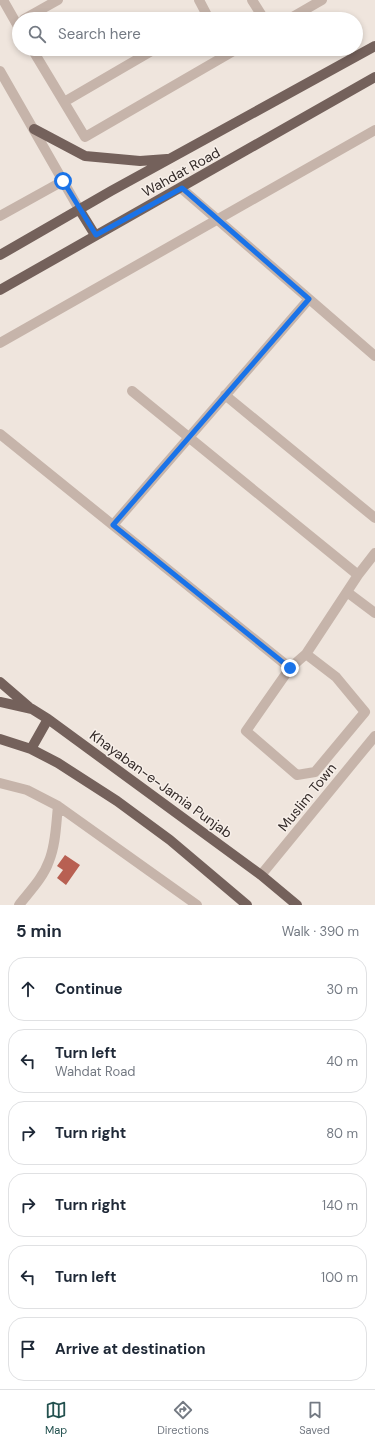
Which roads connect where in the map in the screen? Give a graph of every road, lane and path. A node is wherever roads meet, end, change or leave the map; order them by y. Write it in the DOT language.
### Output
graph roads {
  1 [pos="3,0"];
  2 [pos="58,0"];
  3 [pos="199,0"];
  4 [pos="252,0"];
  5 [pos="322,0"];
  6 [pos="38,12"];
  7 [pos="205,12"];
  8 [pos="260,12"];
  9 [pos="301,12"];
  10 [pos="12,13"];
  11 [pos="375,46"];
  12 [pos="363,53"];
  13 [pos="36,56"];
  14 [pos="143,56"];
  15 [pos="219,56"];
  16 [pos="357,56"];
  17 [pos="0,71"];
  18 [pos="375,77"];
  19 [pos="64,102"];
  20 [pos="34,129"];
  21 [pos="375,130"];
  22 [pos="170,159"];
  23 [pos="63,181"];
  24 [pos="182,188"];
  25 [pos="79,209"];
  26 [pos="0,216"];
  27 [pos="217,220"];
  28 [pos="96,235"];
  29 [pos="0,255"];
  30 [pos="0,290"];
  31 [pos="309,299"];
  32 [pos="0,343"];
  33 [pos="375,356"];
  34 [pos="132,391"];
  35 [pos="225,395"];
  36 [pos="0,434"];
  37 [pos="189,437"];
  38 [pos="375,518"];
  39 [pos="113,525"];
  40 [pos="375,554"];
  41 [pos="358,575"];
  42 [pos="347,592"];
  43 [pos="375,613"];
  44 [pos="306,654"];
  45 [pos="290,668"];
  46 [pos="0,682"];
  47 [pos="0,702"];
  48 [pos="32,710"];
  49 [pos="48,719"];
  50 [pos="375,736"];
  51 [pos="0,739"];
  52 [pos="31,749"];
  53 [pos="0,783"];
  54 [pos="58,806"];
  55 [pos="261,875"];
  56 [pos="19,905"];
  57 [pos="197,905"];
  58 [pos="247,905"];
  59 [pos="297,905"];
  1 -- 10 [label="street"];
  2 -- 6 [label="street"];
  3 -- 7 [label="street"];
  4 -- 8 [label="street"];
  5 -- 9 [label="street"];
  11 -- 12 [label="main road, Wahdat Road"];
  13 -- 19 [label="street"];
  14 -- 19 [label="street"];
  15 -- 19 [label="street"];
  16 -- 22 [label="main road, Wahdat Road"];
  17 -- 20 [label="street"];
  18 -- 24 [label="main road, Wahdat Road"];
  20 -- 22 [label="main road"];
  20 -- 23 [label="street"];
  21 -- 27 [label="street"];
  22 -- 25 [label="main road, Wahdat Road"];
  23 -- 25 [label="street"];
  23 -- 26 [label="street"];
  24 -- 27 [label="street"];
  24 -- 28 [label="main road, Wahdat Road"];
  25 -- 28 [label="main road"];
  25 -- 29 [label="main road, Wahdat Road"];
  27 -- 31 [label="street"];
  27 -- 32 [label="street"];
  28 -- 30 [label="main road, Wahdat Road"];
  31 -- 33 [label="street"];
  31 -- 35 [label="street"];
  34 -- 37 [label="street"];
  35 -- 37 [label="street"];
  35 -- 38 [label="street"];
  36 -- 39 [label="street"];
  37 -- 39 [label="street"];
  37 -- 41 [label="street"];
  39 -- 45 [label="street"];
  40 -- 41 [label="street"];
  41 -- 42 [label="street"];
  42 -- 43 [label="street"];
  42 -- 44 [label="street"];
  44 -- 45 [label="street"];
  44 -- 45 [label="street"];
  46 -- 48 [label="main road"];
  47 -- 48 [label="main road, Khayaban-e-Jamia Punjab"];
  48 -- 49 [label="main road, Khayaban-e-Jamia Punjab"];
  49 -- 52 [label="main road"];
  49 -- 55 [label="main road, Khayaban-e-Jamia Punjab"];
  50 -- 55 [label="street, Muslim Town"];
  51 -- 52 [label="main road"];
  52 -- 58 [label="main road"];
  53 -- 54 [label="street"];
  54 -- 56 [label="street"];
  54 -- 57 [label="street"];
  55 -- 59 [label="main road, Khayaban-e-Jamia Punjab"];
}
